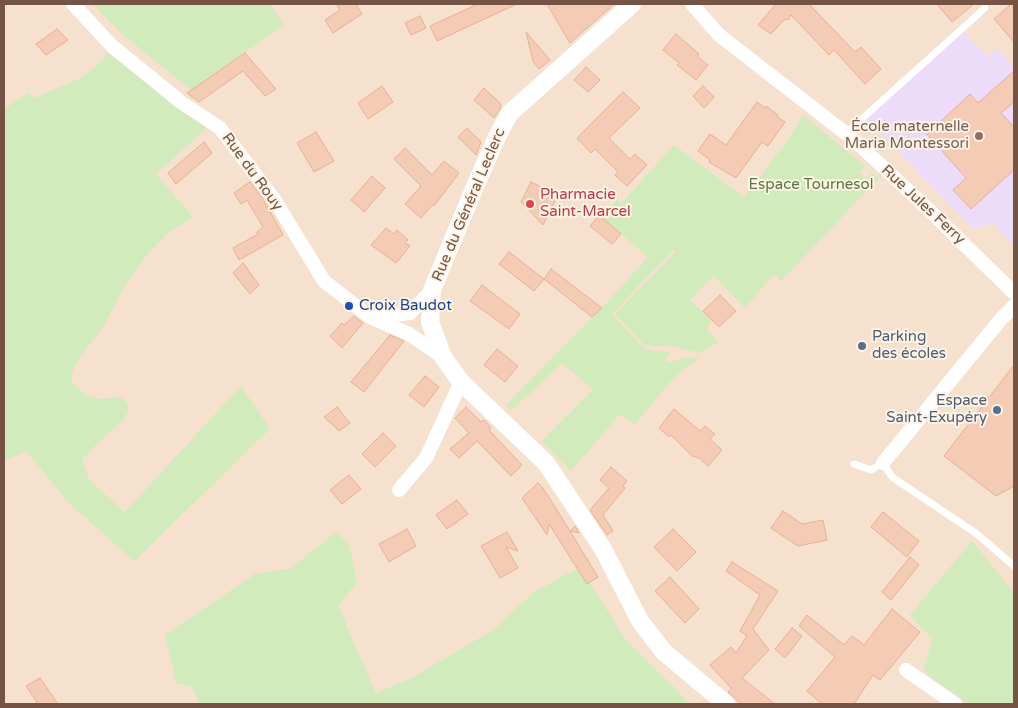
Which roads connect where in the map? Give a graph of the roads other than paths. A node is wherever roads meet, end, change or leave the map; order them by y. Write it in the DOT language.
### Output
graph roads {
  1 [pos="73,4"];
  2 [pos="632,4"];
  3 [pos="692,4"];
  4 [pos="985,8"];
  5 [pos="845,134"];
  6 [pos="432,290"];
  7 [pos="1014,292"];
  8 [pos="1014,306"];
  9 [pos="370,317"];
  10 [pos="443,357"];
  11 [pos="461,382"];
  12 [pos="883,463"];
  13 [pos="854,464"];
  14 [pos="399,490"];
  15 [pos="1014,566"];
  16 [pos="906,670"];
  17 [pos="712,698"];
  18 [pos="726,704"];
  19 [pos="955,704"];
  1 -- 9 [label="street, Rue du Rouy"];
  2 -- 6 [label="street, Rue du Général Leclerc"];
  3 -- 5 [label="street, Rue Jules Ferry"];
  4 -- 5 [label="lane"];
  5 -- 7 [label="street, Rue Jules Ferry"];
  6 -- 9 [label="street"];
  6 -- 10 [label="street, Rue du Général Leclerc"];
  8 -- 12 [label="street"];
  9 -- 10 [label="street, Rue du Rouy"];
  10 -- 11 [label="street, Rue du Général Leclerc"];
  11 -- 14 [label="street"];
  11 -- 17 [label="street, Rue du Général Leclerc"];
  12 -- 13 [label="lane"];
  12 -- 15 [label="lane"];
  16 -- 19 [label="street"];
  17 -- 18 [label="street, Rue du Général Leclerc"];
}
